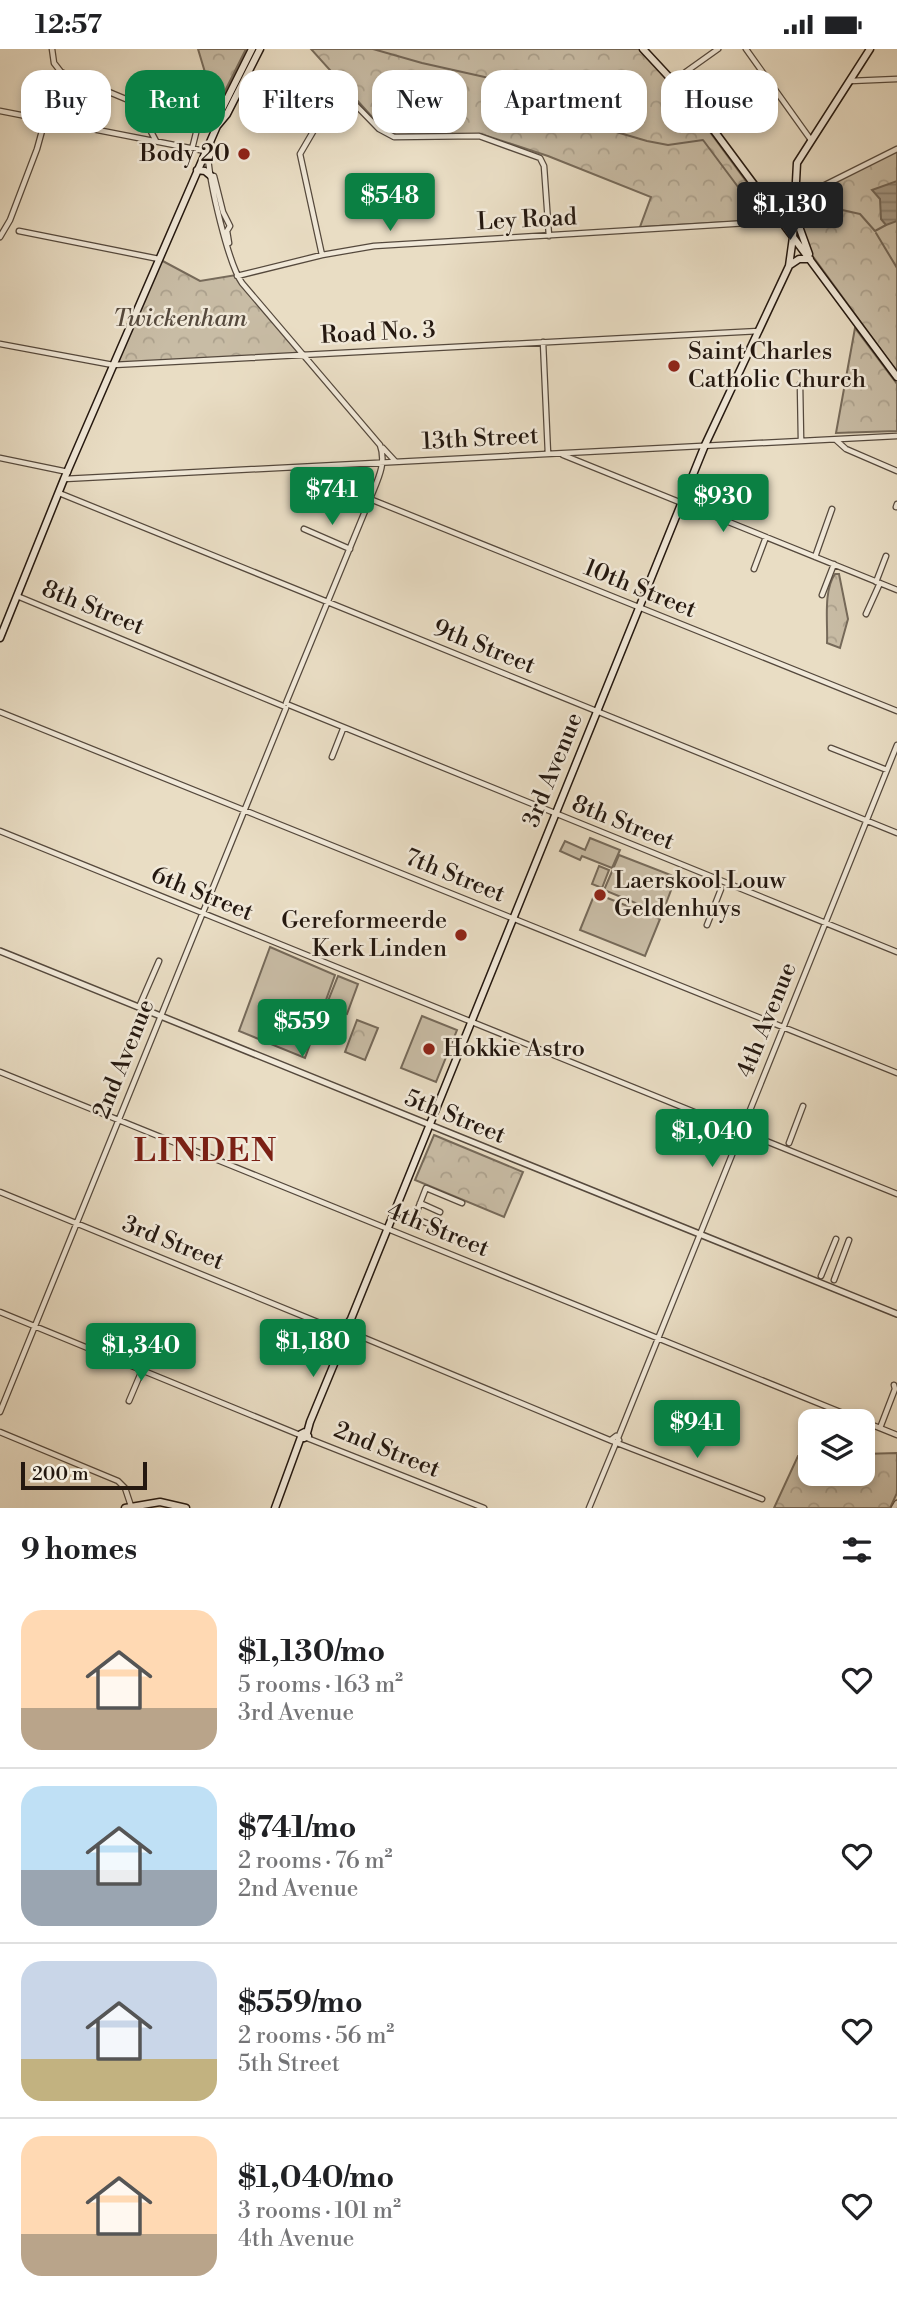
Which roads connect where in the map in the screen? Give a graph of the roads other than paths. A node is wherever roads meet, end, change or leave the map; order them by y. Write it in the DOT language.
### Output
graph roads {
  1 [pos="52,49"];
  2 [pos="253,49"];
  3 [pos="260,49"];
  4 [pos="643,49"];
  5 [pos="649,49"];
  6 [pos="718,49"];
  7 [pos="746,49"];
  8 [pos="870,49"];
  9 [pos="663,70"];
  10 [pos="666,70"];
  11 [pos="691,70"];
  12 [pos="897,79"];
  13 [pos="850,81"];
  14 [pos="225,103"];
  15 [pos="0,111"];
  16 [pos="21,115"];
  17 [pos="225,116"];
  18 [pos="111,132"];
  19 [pos="41,133"];
  20 [pos="196,133"];
  21 [pos="214,133"];
  22 [pos="714,133"];
  23 [pos="811,140"];
  24 [pos="156,141"];
  25 [pos="192,149"];
  26 [pos="897,149"];
  27 [pos="206,154"];
  28 [pos="197,170"];
  29 [pos="211,176"];
  30 [pos="795,200"];
  31 [pos="794,215"];
  32 [pos="781,221"];
  33 [pos="225,229"];
  34 [pos="19,231"];
  35 [pos="549,236"];
  36 [pos="0,237"];
  37 [pos="793,237"];
  38 [pos="323,255"];
  39 [pos="159,259"];
  40 [pos="811,260"];
  41 [pos="789,266"];
  42 [pos="237,276"];
  43 [pos="759,331"];
  44 [pos="543,342"];
  45 [pos="0,344"];
  46 [pos="304,355"];
  47 [pos="113,365"];
  48 [pos="897,377"];
  49 [pos="800,384"];
  50 [pos="897,436"];
  51 [pos="835,439"];
  52 [pos="801,440"];
  53 [pos="380,445"];
  54 [pos="705,445"];
  55 [pos="548,454"];
  56 [pos="559,454"];
  57 [pos="0,459"];
  58 [pos="383,461"];
  59 [pos="395,461"];
  60 [pos="897,471"];
  61 [pos="66,475"];
  62 [pos="59,493"];
  63 [pos="370,499"];
  64 [pos="681,503"];
  65 [pos="832,509"];
  66 [pos="303,529"];
  67 [pos="766,537"];
  68 [pos="350,549"];
  69 [pos="887,556"];
  70 [pos="814,557"];
  71 [pos="834,564"];
  72 [pos="754,569"];
  73 [pos="878,582"];
  74 [pos="897,590"];
  75 [pos="822,595"];
  76 [pos="17,596"];
  77 [pos="328,602"];
  78 [pos="639,607"];
  79 [pos="866,614"];
  80 [pos="0,638"];
  81 [pos="286,706"];
  82 [pos="597,711"];
  83 [pos="897,711"];
  84 [pos="0,712"];
  85 [pos="343,729"];
  86 [pos="897,745"];
  87 [pos="831,748"];
  88 [pos="332,757"];
  89 [pos="887,770"];
  90 [pos="244,810"];
  91 [pos="555,814"];
  92 [pos="866,820"];
  93 [pos="0,831"];
  94 [pos="897,833"];
  95 [pos="721,889"];
  96 [pos="202,913"];
  97 [pos="514,918"];
  98 [pos="825,923"];
  99 [pos="707,925"];
  100 [pos="0,951"];
  101 [pos="897,952"];
  102 [pos="159,961"];
  103 [pos="139,1007"];
  104 [pos="160,1016"];
  105 [pos="472,1022"];
  106 [pos="783,1027"];
  107 [pos="0,1072"];
  108 [pos="897,1073"];
  109 [pos="803,1106"];
  110 [pos="118,1119"];
  111 [pos="429,1125"];
  112 [pos="741,1131"];
  113 [pos="789,1143"];
  114 [pos="0,1192"];
  115 [pos="897,1194"];
  116 [pos="420,1203"];
  117 [pos="461,1203"];
  118 [pos="440,1212"];
  119 [pos="414,1217"];
  120 [pos="77,1223"];
  121 [pos="412,1224"];
  122 [pos="387,1228"];
  123 [pos="430,1230"];
  124 [pos="699,1234"];
  125 [pos="836,1239"];
  126 [pos="849,1240"];
  127 [pos="821,1276"];
  128 [pos="834,1280"];
  129 [pos="0,1312"];
  130 [pos="897,1314"];
  131 [pos="35,1326"];
  132 [pos="346,1332"];
  133 [pos="658,1338"];
  134 [pos="140,1375"];
  135 [pos="894,1385"];
  136 [pos="129,1401"];
  137 [pos="0,1412"];
  138 [pos="880,1428"];
  139 [pos="0,1432"];
  140 [pos="304,1435"];
  141 [pos="897,1435"];
  142 [pos="615,1440"];
  143 [pos="762,1499"];
  144 [pos="897,1503"];
  145 [pos="128,1507"];
  146 [pos="186,1508"];
  147 [pos="275,1508"];
  148 [pos="484,1508"];
  149 [pos="589,1508"];
  150 [pos="894,1508"];
  1 -- 24 [label="street"];
  2 -- 14 [label="main road"];
  3 -- 17 [label="main road"];
  4 -- 9 [label="main road"];
  5 -- 10 [label="main road"];
  6 -- 11 [label="street"];
  7 -- 23 [label="street"];
  8 -- 13 [label="main road, 3rd Avenue"];
  12 -- 13 [label="street"];
  13 -- 23 [label="main road, 3rd Avenue"];
  15 -- 16 [label="street"];
  18 -- 24 [label="street"];
  19 -- 36 [label="street"];
  20 -- 25 [label="street"];
  21 -- 27 [label="main road"];
  22 -- 32 [label="main road"];
  23 -- 30 [label="main road, 3rd Avenue"];
  24 -- 25 [label="street"];
  25 -- 27 [label="street"];
  26 -- 30 [label="street"];
  27 -- 28 [label="main road"];
  27 -- 29 [label="street, 2nd Avenue"];
  27 -- 33 [label="street, 2nd Avenue"];
  28 -- 29 [label="main road"];
  28 -- 39 [label="main road"];
  29 -- 33 [label="street, 2nd Avenue"];
  30 -- 31 [label="main road, 3rd Avenue"];
  31 -- 32 [label="main road"];
  31 -- 37 [label="main road, 3rd Avenue"];
  31 -- 40 [label="main road"];
  32 -- 35 [label="street, Ley Road"];
  32 -- 37 [label="main road"];
  33 -- 42 [label="street, 2nd Avenue"];
  34 -- 39 [label="street"];
  35 -- 38 [label="street, Ley Road"];
  35 -- 38 [label="street"];
  37 -- 40 [label="main road"];
  37 -- 41 [label="main road, 3rd Avenue"];
  38 -- 42 [label="street, Ley Road"];
  39 -- 47 [label="main road"];
  40 -- 41 [label="main road"];
  40 -- 48 [label="main road"];
  41 -- 43 [label="main road, 3rd Avenue"];
  42 -- 46 [label="street, 2nd Avenue"];
  43 -- 44 [label="street, Road No. 3"];
  43 -- 54 [label="main road, 3rd Avenue"];
  44 -- 46 [label="street, Road No. 3"];
  44 -- 55 [label="street"];
  45 -- 47 [label="street, Road No. 3"];
  46 -- 47 [label="street, Road No. 3"];
  46 -- 53 [label="street, 2nd Avenue"];
  47 -- 61 [label="main road"];
  49 -- 52 [label="street"];
  50 -- 51 [label="street, 13th Street"];
  51 -- 52 [label="street, 13th Street"];
  51 -- 60 [label="street"];
  52 -- 54 [label="street, 13th Street"];
  53 -- 58 [label="street, 2nd Avenue"];
  53 -- 59 [label="street, 2nd Avenue"];
  54 -- 56 [label="street, 13th Street"];
  54 -- 64 [label="main road, 3rd Avenue"];
  55 -- 56 [label="street, 13th Street"];
  55 -- 59 [label="street, 13th Street"];
  56 -- 64 [label="street"];
  57 -- 61 [label="street, 13th Street"];
  58 -- 59 [label="street, 13th Street"];
  58 -- 61 [label="street, 13th Street"];
  58 -- 63 [label="street, 2nd Avenue"];
  61 -- 62 [label="main road"];
  62 -- 76 [label="main road"];
  62 -- 77 [label="street, 9th Street"];
  63 -- 68 [label="street, 2nd Avenue"];
  63 -- 78 [label="street, 10th Street"];
  64 -- 67 [label="street"];
  64 -- 78 [label="main road, 3rd Avenue"];
  65 -- 70 [label="street"];
  66 -- 68 [label="street"];
  67 -- 70 [label="street"];
  67 -- 72 [label="street"];
  68 -- 77 [label="street, 2nd Avenue"];
  69 -- 73 [label="street"];
  70 -- 71 [label="street"];
  71 -- 73 [label="street"];
  71 -- 75 [label="street"];
  73 -- 74 [label="street"];
  73 -- 79 [label="street"];
  76 -- 80 [label="main road"];
  76 -- 81 [label="street, 8th Street"];
  77 -- 81 [label="street, 2nd Avenue"];
  77 -- 82 [label="street, 9th Street"];
  78 -- 82 [label="main road, 3rd Avenue"];
  78 -- 83 [label="street, 10th Street"];
  81 -- 85 [label="street, 8th Street"];
  81 -- 90 [label="street, 2nd Avenue"];
  82 -- 91 [label="main road, 3rd Avenue"];
  82 -- 92 [label="street, 9th Street"];
  84 -- 90 [label="street, 7th Street"];
  85 -- 88 [label="street"];
  85 -- 91 [label="street, 8th Street"];
  86 -- 89 [label="street, 4th Avenue"];
  87 -- 89 [label="street"];
  89 -- 92 [label="street, 4th Avenue"];
  90 -- 96 [label="street, 2nd Avenue"];
  90 -- 97 [label="street, 7th Street"];
  91 -- 97 [label="main road, 3rd Avenue"];
  91 -- 98 [label="street, 8th Street"];
  92 -- 94 [label="street, 9th Street"];
  92 -- 98 [label="street, 4th Avenue"];
  93 -- 96 [label="street, 6th Street"];
  95 -- 99 [label="street"];
  96 -- 104 [label="street, 2nd Avenue"];
  96 -- 105 [label="street, 6th Street"];
  97 -- 105 [label="main road, 3rd Avenue"];
  97 -- 106 [label="street, 7th Street"];
  98 -- 101 [label="street, 8th Street"];
  98 -- 106 [label="street, 4th Avenue"];
  100 -- 103 [label="street, 5th Street"];
  102 -- 103 [label="street"];
  103 -- 104 [label="street, 5th Street"];
  104 -- 110 [label="street, 2nd Avenue"];
  104 -- 111 [label="street, 5th Street"];
  105 -- 111 [label="main road, 3rd Avenue"];
  105 -- 112 [label="street, 6th Street"];
  106 -- 108 [label="street, 7th Street"];
  106 -- 112 [label="street, 4th Avenue"];
  107 -- 110 [label="street, 4th Street"];
  109 -- 113 [label="street"];
  110 -- 120 [label="street, 2nd Avenue"];
  110 -- 122 [label="street, 4th Street"];
  111 -- 122 [label="main road, 3rd Avenue"];
  111 -- 124 [label="street, 5th Street"];
  112 -- 115 [label="street, 6th Street"];
  112 -- 124 [label="street, 4th Avenue"];
  114 -- 120 [label="street, 3rd Street"];
  116 -- 117 [label="street"];
  116 -- 118 [label="street"];
  116 -- 119 [label="street"];
  119 -- 121 [label="street"];
  119 -- 123 [label="street"];
  120 -- 131 [label="street, 2nd Avenue"];
  120 -- 132 [label="street, 3rd Street"];
  122 -- 132 [label="main road, 3rd Avenue"];
  122 -- 133 [label="street, 4th Street"];
  124 -- 130 [label="street, 5th Street"];
  124 -- 133 [label="street, 4th Avenue"];
  125 -- 127 [label="street"];
  126 -- 128 [label="street"];
  129 -- 131 [label="street, 2nd Street"];
  131 -- 137 [label="street, 2nd Avenue"];
  131 -- 140 [label="street, 2nd Street"];
  132 -- 140 [label="main road, 3rd Avenue"];
  132 -- 142 [label="street, 3rd Street"];
  133 -- 138 [label="street, 4th Street"];
  133 -- 142 [label="street, 4th Avenue"];
  134 -- 136 [label="street"];
  135 -- 138 [label="street"];
  138 -- 141 [label="street, 4th Street"];
  139 -- 145 [label="street"];
  140 -- 147 [label="main road, 3rd Avenue"];
  140 -- 148 [label="street, 2nd Street"];
  142 -- 143 [label="street"];
  142 -- 149 [label="street, 4th Avenue"];
  144 -- 150 [label="street"];
  145 -- 146 [label="main road"];
}
